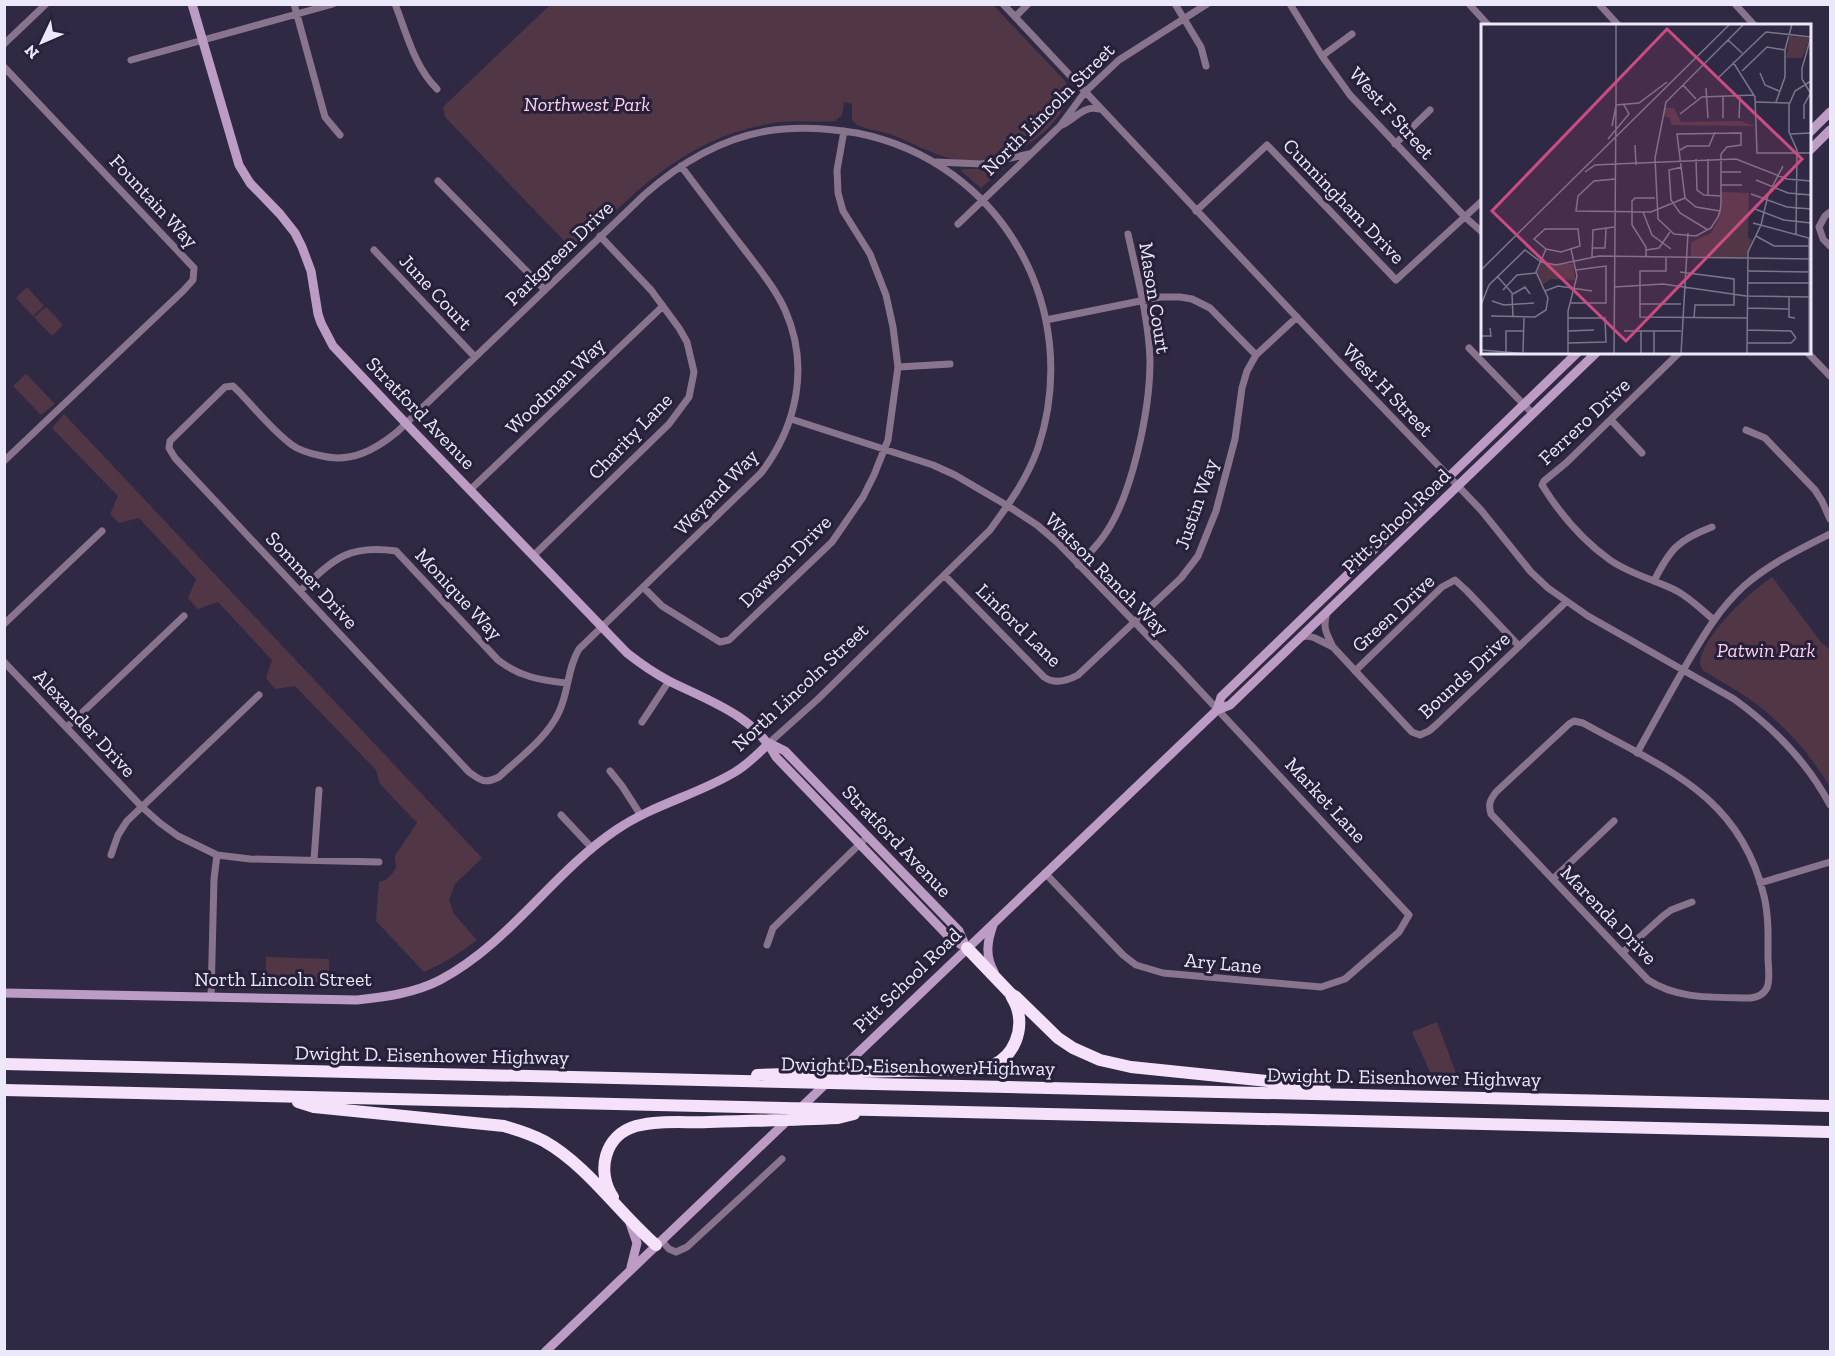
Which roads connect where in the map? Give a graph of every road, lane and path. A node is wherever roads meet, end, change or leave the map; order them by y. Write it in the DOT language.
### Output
graph roads {
  1 [pos="46,4"];
  2 [pos="192,4"];
  3 [pos="294,4"];
  4 [pos="333,4"];
  5 [pos="395,4"];
  6 [pos="1003,4"];
  7 [pos="1028,4"];
  8 [pos="1175,4"];
  9 [pos="1207,4"];
  10 [pos="1290,4"];
  11 [pos="1469,4"];
  12 [pos="1599,4"];
  13 [pos="1735,4"];
  14 [pos="297,15"];
  15 [pos="1015,17"];
  16 [pos="1184,18"];
  17 [pos="1487,24"];
  18 [pos="1617,24"];
  19 [pos="1753,24"];
  20 [pos="1352,34"];
  21 [pos="203,40"];
  22 [pos="4,44"];
  23 [pos="1322,56"];
  24 [pos="131,60"];
  25 [pos="1206,66"];
  26 [pos="4,67"];
  27 [pos="437,89"];
  28 [pos="1085,92"];
  29 [pos="1101,109"];
  30 [pos="1430,110"];
  31 [pos="1830,112"];
  32 [pos="1060,126"];
  33 [pos="1811,130"];
  34 [pos="1830,130"];
  35 [pos="844,131"];
  36 [pos="340,135"];
  37 [pos="1395,144"];
  38 [pos="1811,148"];
  39 [pos="1032,153"];
  40 [pos="936,162"];
  41 [pos="681,166"];
  42 [pos="438,181"];
  43 [pos="983,201"];
  44 [pos="1481,202"];
  45 [pos="1196,211"];
  46 [pos="1830,212"];
  47 [pos="1465,217"];
  48 [pos="957,224"];
  49 [pos="1481,231"];
  50 [pos="1128,234"];
  51 [pos="600,236"];
  52 [pos="1830,246"];
  53 [pos="374,250"];
  54 [pos="545,290"];
  55 [pos="1142,300"];
  56 [pos="663,306"];
  57 [pos="1297,317"];
  58 [pos="1046,320"];
  59 [pos="1469,348"];
  60 [pos="1576,354"];
  61 [pos="1595,354"];
  62 [pos="1678,354"];
  63 [pos="1810,354"];
  64 [pos="1256,355"];
  65 [pos="475,357"];
  66 [pos="950,364"];
  67 [pos="898,367"];
  68 [pos="1830,376"];
  69 [pos="1524,405"];
  70 [pos="203,408"];
  71 [pos="1533,414"];
  72 [pos="791,419"];
  73 [pos="1611,420"];
  74 [pos="406,423"];
  75 [pos="1746,429"];
  76 [pos="885,448"];
  77 [pos="1642,453"];
  78 [pos="4,461"];
  79 [pos="1448,477"];
  80 [pos="1458,486"];
  81 [pos="470,490"];
  82 [pos="1008,506"];
  83 [pos="1830,519"];
  84 [pos="1712,527"];
  85 [pos="102,531"];
  86 [pos="1830,534"];
  87 [pos="533,556"];
  88 [pos="1078,565"];
  89 [pos="944,575"];
  90 [pos="1654,581"];
  91 [pos="643,587"];
  92 [pos="300,591"];
  93 [pos="1566,602"];
  94 [pos="1327,613"];
  95 [pos="184,616"];
  96 [pos="1713,620"];
  97 [pos="1134,622"];
  98 [pos="4,624"];
  99 [pos="601,628"];
  100 [pos="1300,637"];
  101 [pos="1519,646"];
  102 [pos="1333,647"];
  103 [pos="4,662"];
  104 [pos="1683,670"];
  105 [pos="1355,671"];
  106 [pos="1078,675"];
  107 [pos="669,681"];
  108 [pos="566,683"];
  109 [pos="259,695"];
  110 [pos="1217,710"];
  111 [pos="642,722"];
  112 [pos="67,727"];
  113 [pos="769,743"];
  114 [pos="1637,753"];
  115 [pos="610,771"];
  116 [pos="470,772"];
  117 [pos="319,790"];
  118 [pos="1830,805"];
  119 [pos="142,807"];
  120 [pos="640,814"];
  121 [pos="561,816"];
  122 [pos="1614,821"];
  123 [pos="868,836"];
  124 [pos="860,844"];
  125 [pos="592,848"];
  126 [pos="111,855"];
  127 [pos="217,855"];
  128 [pos="314,860"];
  129 [pos="379,862"];
  130 [pos="1830,862"];
  131 [pos="1045,873"];
  132 [pos="1553,879"];
  133 [pos="1760,883"];
  134 [pos="1692,902"];
  135 [pos="1409,915"];
  136 [pos="998,918"];
  137 [pos="767,945"];
  138 [pos="967,948"];
  139 [pos="1622,953"];
  140 [pos="1002,984"];
  141 [pos="4,993"];
  142 [pos="1011,994"];
  143 [pos="211,997"];
  144 [pos="4,1064"];
  145 [pos="697,1080"];
  146 [pos="4,1090"];
  147 [pos="1343,1095"];
  148 [pos="276,1097"];
  149 [pos="1830,1106"];
  150 [pos="870,1110"];
  151 [pos="1830,1132"];
  152 [pos="782,1159"];
  153 [pos="624,1212"];
  154 [pos="658,1243"];
  155 [pos="629,1271"];
  156 [pos="545,1352"];
  1 -- 22 [label="street"];
  2 -- 21 [label="street, Stratford Avenue"];
  3 -- 14 [label="street"];
  4 -- 14 [label="street"];
  5 -- 27 [label="street"];
  6 -- 15 [label="street, West H Street"];
  7 -- 15 [label="street"];
  8 -- 16 [label="street"];
  9 -- 16 [label="street, North Lincoln Street"];
  10 -- 23 [label="street, West F Street"];
  11 -- 17 [label="street"];
  12 -- 18 [label="street"];
  13 -- 19 [label="street"];
  14 -- 21 [label="street"];
  14 -- 36 [label="street"];
  15 -- 28 [label="street, West H Street"];
  16 -- 25 [label="street"];
  16 -- 28 [label="street, North Lincoln Street"];
  20 -- 23 [label="street"];
  21 -- 24 [label="street"];
  21 -- 74 [label="street, Stratford Avenue"];
  23 -- 37 [label="street, West F Street"];
  26 -- 78 [label="street, Fountain Way"];
  28 -- 29 [label="street, West H Street"];
  28 -- 32 [label="street, North Lincoln Street"];
  29 -- 32 [label="street"];
  29 -- 45 [label="street, West H Street"];
  30 -- 37 [label="street"];
  31 -- 33 [label="street"];
  32 -- 39 [label="street, North Lincoln Street"];
  34 -- 38 [label="street"];
  35 -- 40 [label="street, Parkgreen Drive"];
  35 -- 41 [label="street, Parkgreen Drive"];
  35 -- 67 [label="street, Dawson Drive"];
  37 -- 47 [label="street, West F Street"];
  39 -- 40 [label="street"];
  39 -- 43 [label="street, North Lincoln Street"];
  40 -- 43 [label="street, Parkgreen Drive"];
  41 -- 51 [label="street, Parkgreen Drive"];
  41 -- 72 [label="street, Weyand Way"];
  42 -- 54 [label="street"];
  43 -- 48 [label="street"];
  43 -- 58 [label="street, North Lincoln Street"];
  44 -- 47 [label="street"];
  45 -- 47 [label="street, Cunningham Drive"];
  45 -- 57 [label="street, West H Street"];
  46 -- 52 [label="street"];
  47 -- 49 [label="street, West F Street"];
  50 -- 55 [label="street, Mason Court"];
  51 -- 54 [label="street, Parkgreen Drive"];
  51 -- 56 [label="street, Charity Lane"];
  53 -- 65 [label="street, June Court"];
  54 -- 65 [label="street, Parkgreen Drive"];
  55 -- 58 [label="street"];
  55 -- 64 [label="street"];
  55 -- 88 [label="street, Mason Court"];
  56 -- 81 [label="street, Woodman Way"];
  56 -- 87 [label="street, Charity Lane"];
  57 -- 64 [label="street, Justin Way"];
  57 -- 79 [label="street, West H Street"];
  58 -- 82 [label="street, North Lincoln Street"];
  59 -- 69 [label="street"];
  60 -- 69 [label="street, Pitt School Road"];
  61 -- 71 [label="street, Pitt School Road"];
  62 -- 73 [label="street, Ferrero Drive"];
  63 -- 68 [label="street"];
  64 -- 97 [label="street, Justin Way"];
  65 -- 74 [label="street, Parkgreen Drive"];
  66 -- 67 [label="street"];
  67 -- 76 [label="street, Dawson Drive"];
  69 -- 71 [label="street"];
  69 -- 79 [label="street, Pitt School Road"];
  70 -- 74 [label="street, Parkgreen Drive"];
  70 -- 92 [label="street, Sommer Drive"];
  71 -- 80 [label="street, Pitt School Road"];
  72 -- 76 [label="street, Watson Ranch Way"];
  72 -- 91 [label="street, Weyand Way"];
  73 -- 77 [label="street"];
  73 -- 90 [label="street, Ferrero Drive"];
  74 -- 81 [label="street, Stratford Avenue"];
  75 -- 83 [label="street"];
  76 -- 82 [label="street, Watson Ranch Way"];
  76 -- 91 [label="street, Dawson Drive"];
  79 -- 80 [label="street, West H Street"];
  79 -- 110 [label="street, Pitt School Road"];
  80 -- 93 [label="street, West H Street"];
  80 -- 94 [label="street, Pitt School Road"];
  81 -- 87 [label="street, Stratford Avenue"];
  82 -- 88 [label="street, Watson Ranch Way"];
  82 -- 89 [label="street, North Lincoln Street"];
  84 -- 90 [label="street"];
  85 -- 98 [label="street"];
  86 -- 96 [label="street"];
  87 -- 99 [label="street, Stratford Avenue"];
  88 -- 97 [label="street, Watson Ranch Way"];
  89 -- 106 [label="street, Linford Lane"];
  89 -- 113 [label="street, North Lincoln Street"];
  90 -- 96 [label="street, Ferrero Drive"];
  91 -- 99 [label="street, Weyand Way"];
  92 -- 108 [label="street, Monique Way"];
  92 -- 116 [label="street, Sommer Drive"];
  93 -- 101 [label="street, Bounds Drive"];
  93 -- 104 [label="street, West H Street"];
  94 -- 100 [label="street, Pitt School Road"];
  94 -- 102 [label="street, Bounds Drive"];
  95 -- 112 [label="street"];
  96 -- 104 [label="street"];
  97 -- 106 [label="street, Justin Way"];
  97 -- 110 [label="street, Watson Ranch Way"];
  99 -- 107 [label="street, Stratford Avenue"];
  99 -- 108 [label="street, Weyand Way"];
  100 -- 102 [label="street, Bounds Drive"];
  100 -- 110 [label="street, Pitt School Road"];
  101 -- 105 [label="street, Bounds Drive"];
  101 -- 105 [label="street, Green Drive"];
  102 -- 105 [label="street, Bounds Drive"];
  103 -- 112 [label="street, Alexander Drive"];
  104 -- 114 [label="street"];
  104 -- 118 [label="street, West H Street"];
  107 -- 111 [label="street"];
  107 -- 113 [label="street, Stratford Avenue"];
  108 -- 116 [label="street, Weyand Way"];
  109 -- 119 [label="street"];
  110 -- 131 [label="street, Pitt School Road"];
  110 -- 135 [label="street, Market Lane"];
  112 -- 119 [label="street, Alexander Drive"];
  113 -- 120 [label="street, North Lincoln Street"];
  113 -- 123 [label="street, Stratford Avenue"];
  113 -- 124 [label="street, Stratford Avenue"];
  114 -- 132 [label="street, Marenda Drive"];
  114 -- 133 [label="street"];
  115 -- 120 [label="street"];
  117 -- 128 [label="street"];
  119 -- 126 [label="street"];
  119 -- 127 [label="street, Alexander Drive"];
  120 -- 125 [label="street, North Lincoln Street"];
  121 -- 125 [label="street"];
  122 -- 132 [label="street"];
  123 -- 124 [label="street"];
  123 -- 138 [label="street, Stratford Avenue"];
  124 -- 137 [label="street"];
  124 -- 138 [label="street, Stratford Avenue"];
  125 -- 143 [label="street, North Lincoln Street"];
  127 -- 128 [label="street, Alexander Drive"];
  127 -- 143 [label="street"];
  128 -- 129 [label="street, Alexander Drive"];
  130 -- 133 [label="street"];
  131 -- 135 [label="street, Ary Lane"];
  131 -- 136 [label="street, Pitt School Road"];
  132 -- 139 [label="street, Marenda Drive"];
  133 -- 139 [label="street, Marenda Drive"];
  134 -- 139 [label="street"];
  136 -- 138 [label="street, Pitt School Road"];
  136 -- 140 [label="street"];
  138 -- 140 [label="highway"];
  138 -- 154 [label="street, Pitt School Road"];
  140 -- 142 [label="highway"];
  141 -- 143 [label="street, North Lincoln Street"];
  142 -- 145 [label="highway"];
  142 -- 147 [label="highway"];
  144 -- 145 [label="highway, Dwight D. Eisenhower Highway"];
  145 -- 147 [label="highway, Dwight D. Eisenhower Highway"];
  146 -- 148 [label="highway"];
  147 -- 149 [label="highway, Dwight D. Eisenhower Highway"];
  148 -- 150 [label="highway"];
  148 -- 153 [label="highway"];
  150 -- 151 [label="highway"];
  150 -- 153 [label="highway"];
  152 -- 154 [label="street"];
  153 -- 154 [label="highway"];
  153 -- 155 [label="street"];
  154 -- 155 [label="street, Pitt School Road"];
  155 -- 156 [label="street, Pitt School Road"];
}
